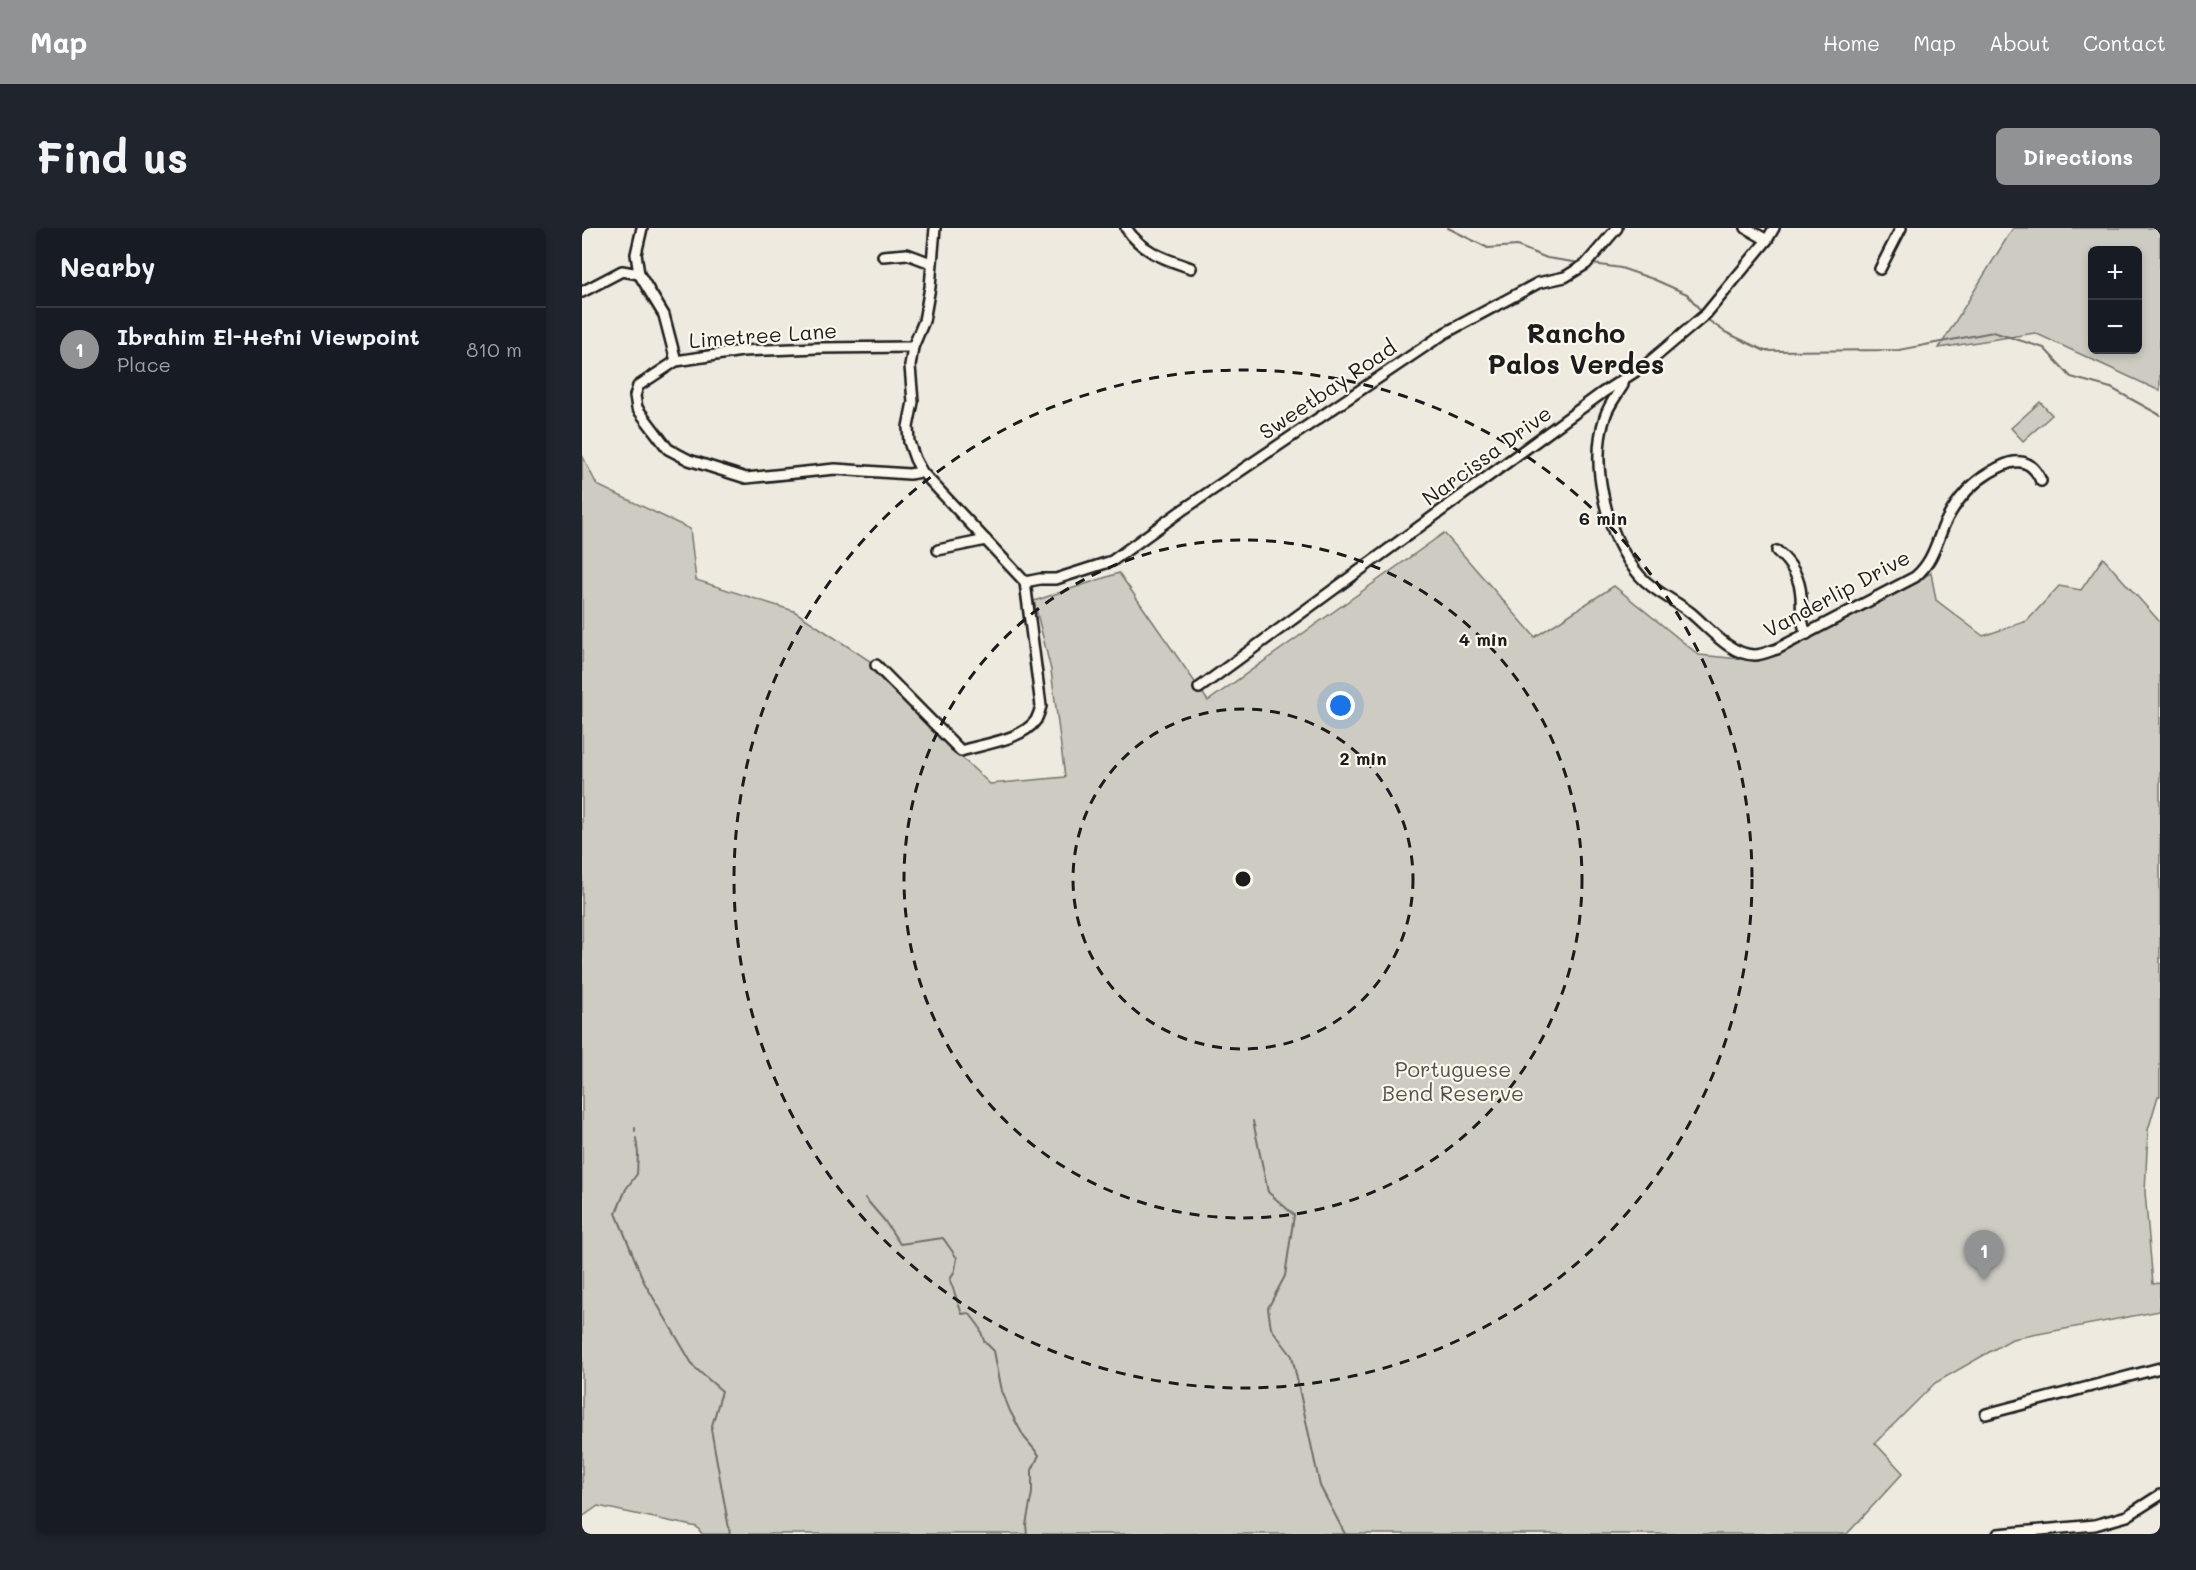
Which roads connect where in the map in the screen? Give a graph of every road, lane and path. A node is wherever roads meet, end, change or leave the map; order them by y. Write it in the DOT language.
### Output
graph roads {
  1 [pos="642,228"];
  2 [pos="935,228"];
  3 [pos="1126,228"];
  4 [pos="1617,228"];
  5 [pos="1746,228"];
  6 [pos="1774,228"];
  7 [pos="1901,228"];
  8 [pos="1767,240"];
  9 [pos="883,256"];
  10 [pos="932,263"];
  11 [pos="1191,268"];
  12 [pos="1880,269"];
  13 [pos="639,274"];
  14 [pos="582,292"];
  15 [pos="913,347"];
  16 [pos="676,361"];
  17 [pos="1622,382"];
  18 [pos="922,472"];
  19 [pos="2041,481"];
  20 [pos="986,540"];
  21 [pos="938,550"];
  22 [pos="1777,551"];
  23 [pos="1025,582"];
  24 [pos="1807,634"];
  25 [pos="876,665"];
  26 [pos="1199,688"];
  27 [pos="2160,1368"];
  28 [pos="1986,1414"];
  29 [pos="2160,1495"];
  30 [pos="1998,1534"];
  1 -- 13 [label="street"];
  2 -- 10 [label="street"];
  3 -- 11 [label="street"];
  4 -- 23 [label="street, Sweetbay Road"];
  5 -- 8 [label="street"];
  6 -- 8 [label="street, Narcissa Drive"];
  7 -- 12 [label="street"];
  8 -- 17 [label="street, Narcissa Drive"];
  9 -- 10 [label="street"];
  10 -- 15 [label="street"];
  13 -- 14 [label="street"];
  13 -- 16 [label="street"];
  15 -- 16 [label="street, Limetree Lane"];
  15 -- 18 [label="street"];
  16 -- 18 [label="street, Limetree Lane"];
  17 -- 24 [label="street, Vanderlip Drive"];
  17 -- 26 [label="street, Narcissa Drive"];
  18 -- 20 [label="street"];
  19 -- 24 [label="street, Vanderlip Drive"];
  20 -- 21 [label="street"];
  20 -- 23 [label="street"];
  22 -- 24 [label="street"];
  23 -- 25 [label="street"];
  27 -- 28 [label="street"];
  29 -- 30 [label="street"];
}
